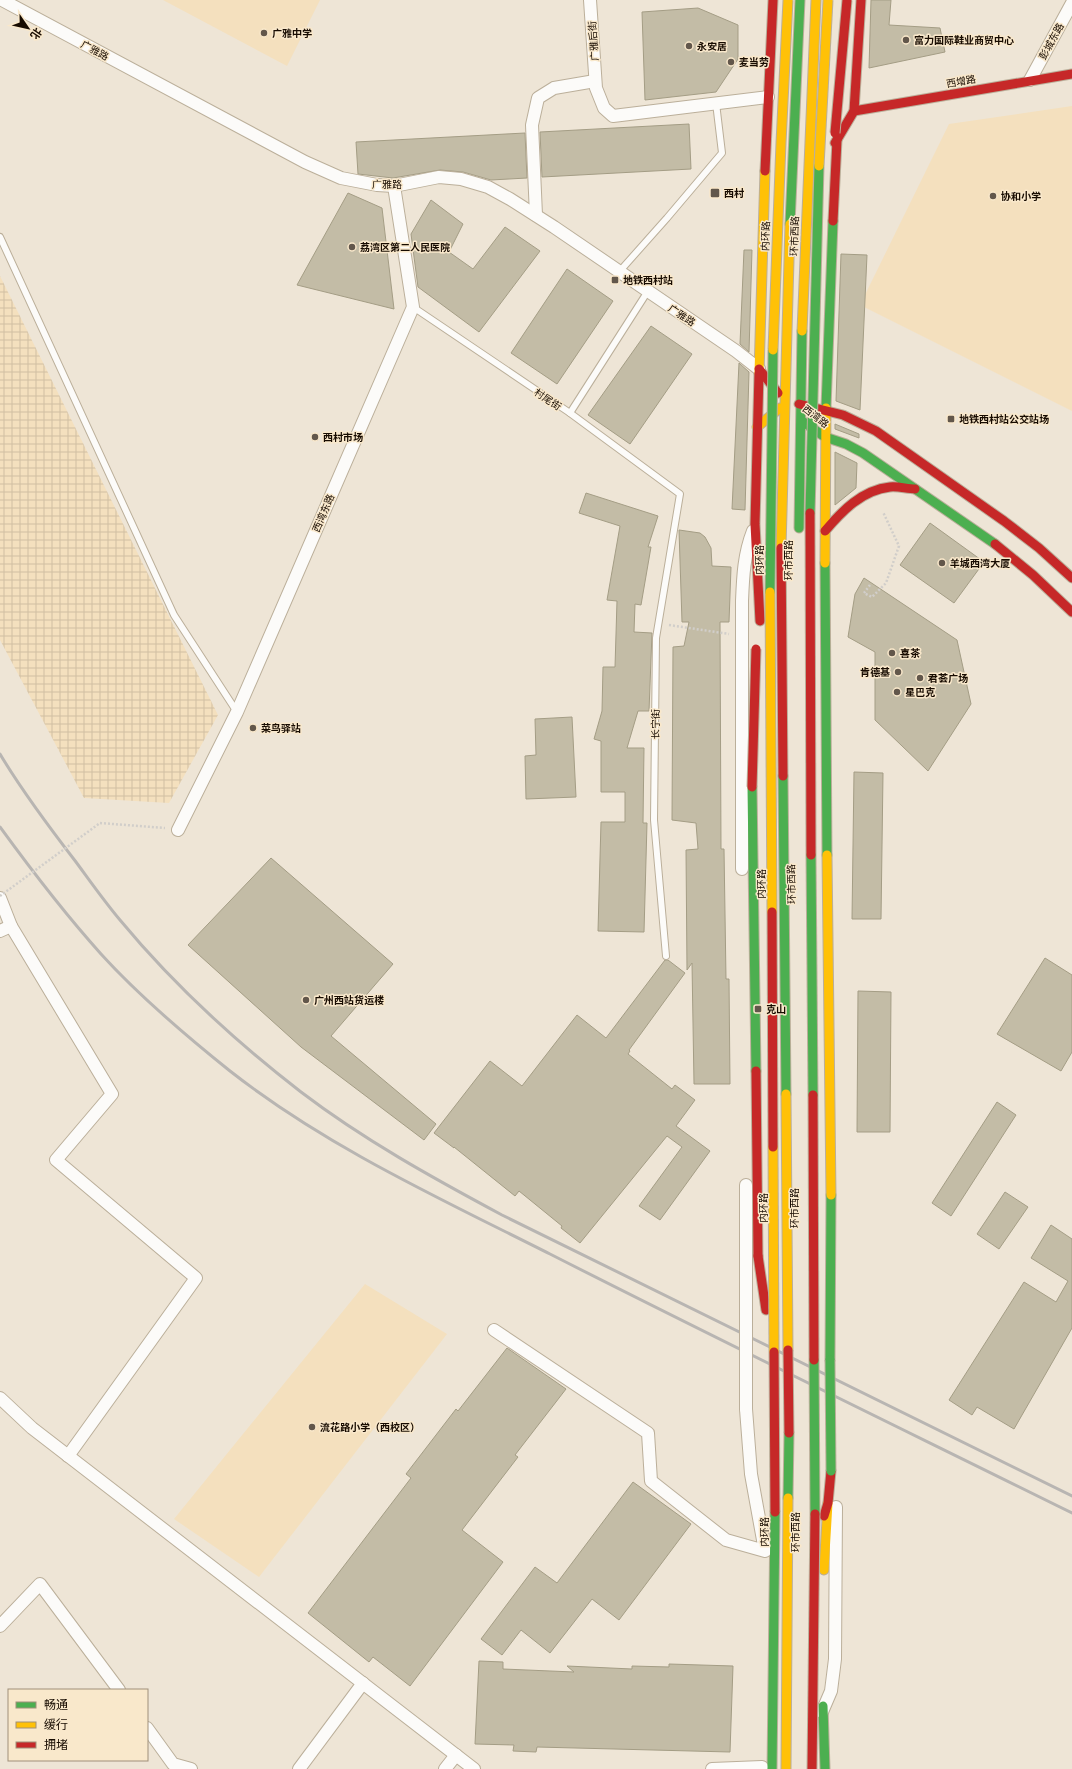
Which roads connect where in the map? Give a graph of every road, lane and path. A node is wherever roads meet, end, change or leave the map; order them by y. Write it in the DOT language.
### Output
graph roads {
  1 [pos="2,0"];
  2 [pos="590,0"];
  3 [pos="773,0"];
  4 [pos="788,0"];
  5 [pos="800,0"];
  6 [pos="816,0"];
  7 [pos="828,0"];
  8 [pos="839,0"];
  9 [pos="847,0"];
  10 [pos="861,0"];
  11 [pos="1072,3"];
  12 [pos="1072,74"];
  13 [pos="837,76"];
  14 [pos="1030,80"];
  15 [pos="595,82"];
  16 [pos="768,97"];
  17 [pos="716,103"];
  18 [pos="854,110"];
  19 [pos="837,140"];
  20 [pos="807,183"];
  21 [pos="394,186"];
  22 [pos="536,215"];
  23 [pos="0,237"];
  24 [pos="619,272"];
  25 [pos="648,292"];
  26 [pos="413,307"];
  27 [pos="787,343"];
  28 [pos="801,343"];
  29 [pos="827,343"];
  30 [pos="759,369"];
  31 [pos="812,390"];
  32 [pos="786,404"];
  33 [pos="800,404"];
  34 [pos="826,409"];
  35 [pos="570,413"];
  36 [pos="800,420"];
  37 [pos="770,426"];
  38 [pos="757,428"];
  39 [pos="813,428"];
  40 [pos="825,437"];
  41 [pos="800,447"];
  42 [pos="799,483"];
  43 [pos="778,484"];
  44 [pos="915,489"];
  45 [pos="680,494"];
  46 [pos="883,512"];
  47 [pos="756,524"];
  48 [pos="825,531"];
  49 [pos="799,539"];
  50 [pos="1072,578"];
  51 [pos="870,585"];
  52 [pos="1072,612"];
  53 [pos="658,623"];
  54 [pos="758,635"];
  55 [pos="742,636"];
  56 [pos="237,712"];
  57 [pos="800,754"];
  58 [pos="826,754"];
  59 [pos="761,764"];
  60 [pos="784,766"];
  61 [pos="178,830"];
  62 [pos="0,897"];
  63 [pos="6,929"];
  64 [pos="802,945"];
  65 [pos="666,956"];
  66 [pos="804,1104"];
  67 [pos="831,1104"];
  68 [pos="758,1256"];
  69 [pos="830,1307"];
  70 [pos="805,1309"];
  71 [pos="766,1310"];
  72 [pos="746,1323"];
  73 [pos="494,1330"];
  74 [pos="766,1350"];
  75 [pos="788,1350"];
  76 [pos="777,1390"];
  77 [pos="0,1398"];
  78 [pos="789,1433"];
  79 [pos="765,1437"];
  80 [pos="68,1456"];
  81 [pos="831,1471"];
  82 [pos="828,1503"];
  83 [pos="765,1550"];
  84 [pos="806,1571"];
  85 [pos="765,1580"];
  86 [pos="0,1626"];
  87 [pos="804,1675"];
  88 [pos="363,1683"];
  89 [pos="118,1689"];
  90 [pos="823,1712"];
  91 [pos="803,1713"];
  92 [pos="148,1729"];
  93 [pos="456,1755"];
  94 [pos="765,1766"];
  95 [pos="191,1769"];
  96 [pos="299,1769"];
  97 [pos="445,1769"];
  98 [pos="474,1769"];
  99 [pos="712,1769"];
  100 [pos="786,1769"];
  101 [pos="814,1769"];
  102 [pos="825,1769"];
  1 -- 21 [label="street, 广雅路"];
  2 -- 15 [label="street, 广雅后街"];
  3 -- 16 [label="main road"];
  4 -- 37 [label="main road, 内环路, bridge"];
  5 -- 27 [label="main road, 环市西路"];
  6 -- 20 [label="main road, 环市西路"];
  7 -- 31 [label="main road, bridge"];
  8 -- 13 [label="street"];
  9 -- 31 [label="main road, bridge"];
  10 -- 18 [label="main road"];
  11 -- 14 [label="street, 彭城东路"];
  12 -- 14 [label="main road, 西增路"];
  13 -- 18 [label="street"];
  13 -- 19 [label="street"];
  14 -- 18 [label="main road, 西增路"];
  15 -- 17 [label="street, 广雅后街"];
  15 -- 22 [label="street"];
  16 -- 17 [label="street, 广雅后街"];
  16 -- 30 [label="main road"];
  17 -- 24 [label="lane"];
  18 -- 19 [label="main road"];
  19 -- 20 [label="main road"];
  19 -- 29 [label="main road"];
  20 -- 28 [label="main road, 环市西路"];
  21 -- 22 [label="street, 广雅路"];
  21 -- 26 [label="street"];
  22 -- 24 [label="street, 广雅路"];
  23 -- 56 [label="lane"];
  24 -- 25 [label="street, 广雅路"];
  25 -- 30 [label="street, 广雅路"];
  25 -- 35 [label="lane"];
  26 -- 35 [label="lane, 村尾街"];
  26 -- 56 [label="street, 西湾东路"];
  27 -- 28 [label="main road"];
  27 -- 32 [label="main road, 环市西路"];
  28 -- 29 [label="main road"];
  28 -- 33 [label="main road, 环市西路"];
  29 -- 34 [label="main road"];
  30 -- 32 [label="main road"];
  30 -- 38 [label="main road"];
  31 -- 101 [label="main road, bridge"];
  32 -- 33 [label="main road, 西湾路"];
  32 -- 36 [label="main road, 西湾路"];
  32 -- 38 [label="main road"];
  32 -- 43 [label="main road, 环市西路"];
  33 -- 34 [label="main road, 西湾路"];
  33 -- 36 [label="main road, 环市西路"];
  34 -- 39 [label="main road"];
  34 -- 40 [label="main road"];
  34 -- 50 [label="main road, 西湾路"];
  35 -- 45 [label="lane, 村尾街"];
  36 -- 39 [label="main road, 西湾路"];
  36 -- 41 [label="main road, 环市西路"];
  37 -- 54 [label="main road, bridge"];
  37 -- 94 [label="main road, 内环路, bridge"];
  38 -- 47 [label="main road"];
  39 -- 40 [label="main road, 西湾路"];
  39 -- 41 [label="main road"];
  40 -- 44 [label="main road, 西湾路"];
  40 -- 48 [label="main road"];
  41 -- 42 [label="main road, 环市西路"];
  42 -- 43 [label="street"];
  42 -- 49 [label="main road, 环市西路"];
  43 -- 47 [label="main road"];
  43 -- 60 [label="main road, 环市西路"];
  44 -- 48 [label="main road"];
  44 -- 52 [label="main road, 西湾路"];
  45 -- 53 [label="lane, 长宁街"];
  46 -- 51 [label="path"];
  47 -- 54 [label="main road"];
  47 -- 55 [label="street"];
  48 -- 58 [label="main road"];
  53 -- 55 [label="path"];
  53 -- 65 [label="lane, 长宁街"];
  54 -- 59 [label="main road"];
  54 -- 68 [label="main road, bridge"];
  55 -- 72 [label="street"];
  56 -- 61 [label="street, 西湾东路"];
  57 -- 58 [label="street"];
  58 -- 67 [label="main road"];
  59 -- 60 [label="street"];
  59 -- 71 [label="main road"];
  60 -- 75 [label="main road, 环市西路"];
  61 -- 62 [label="path, bridge"];
  62 -- 63 [label="street"];
  63 -- 80 [label="street"];
  64 -- 66 [label="main road, 环市西路"];
  66 -- 67 [label="street"];
  66 -- 70 [label="main road, 环市西路"];
  67 -- 69 [label="main road"];
  68 -- 71 [label="main road"];
  68 -- 72 [label="street"];
  69 -- 70 [label="street"];
  69 -- 81 [label="main road, bridge"];
  70 -- 84 [label="main road, 环市西路"];
  71 -- 74 [label="main road"];
  72 -- 83 [label="street, bridge"];
  73 -- 83 [label="street"];
  74 -- 76 [label="main road, bridge"];
  74 -- 79 [label="main road"];
  75 -- 76 [label="main road, bridge"];
  75 -- 78 [label="main road, 环市西路, bridge"];
  76 -- 78 [label="main road, bridge"];
  76 -- 79 [label="main road, bridge"];
  77 -- 80 [label="street"];
  78 -- 100 [label="main road, 环市西路"];
  79 -- 83 [label="main road"];
  80 -- 88 [label="street"];
  81 -- 82 [label="main road"];
  81 -- 90 [label="street"];
  82 -- 84 [label="main road"];
  82 -- 90 [label="main road"];
  83 -- 85 [label="main road"];
  84 -- 87 [label="main road, 环市西路"];
  86 -- 89 [label="street"];
  88 -- 93 [label="street"];
  88 -- 96 [label="street"];
  90 -- 91 [label="street"];
  90 -- 102 [label="main road"];
  92 -- 95 [label="street"];
  93 -- 97 [label="street"];
  93 -- 98 [label="street"];
  94 -- 99 [label="street"];
}
